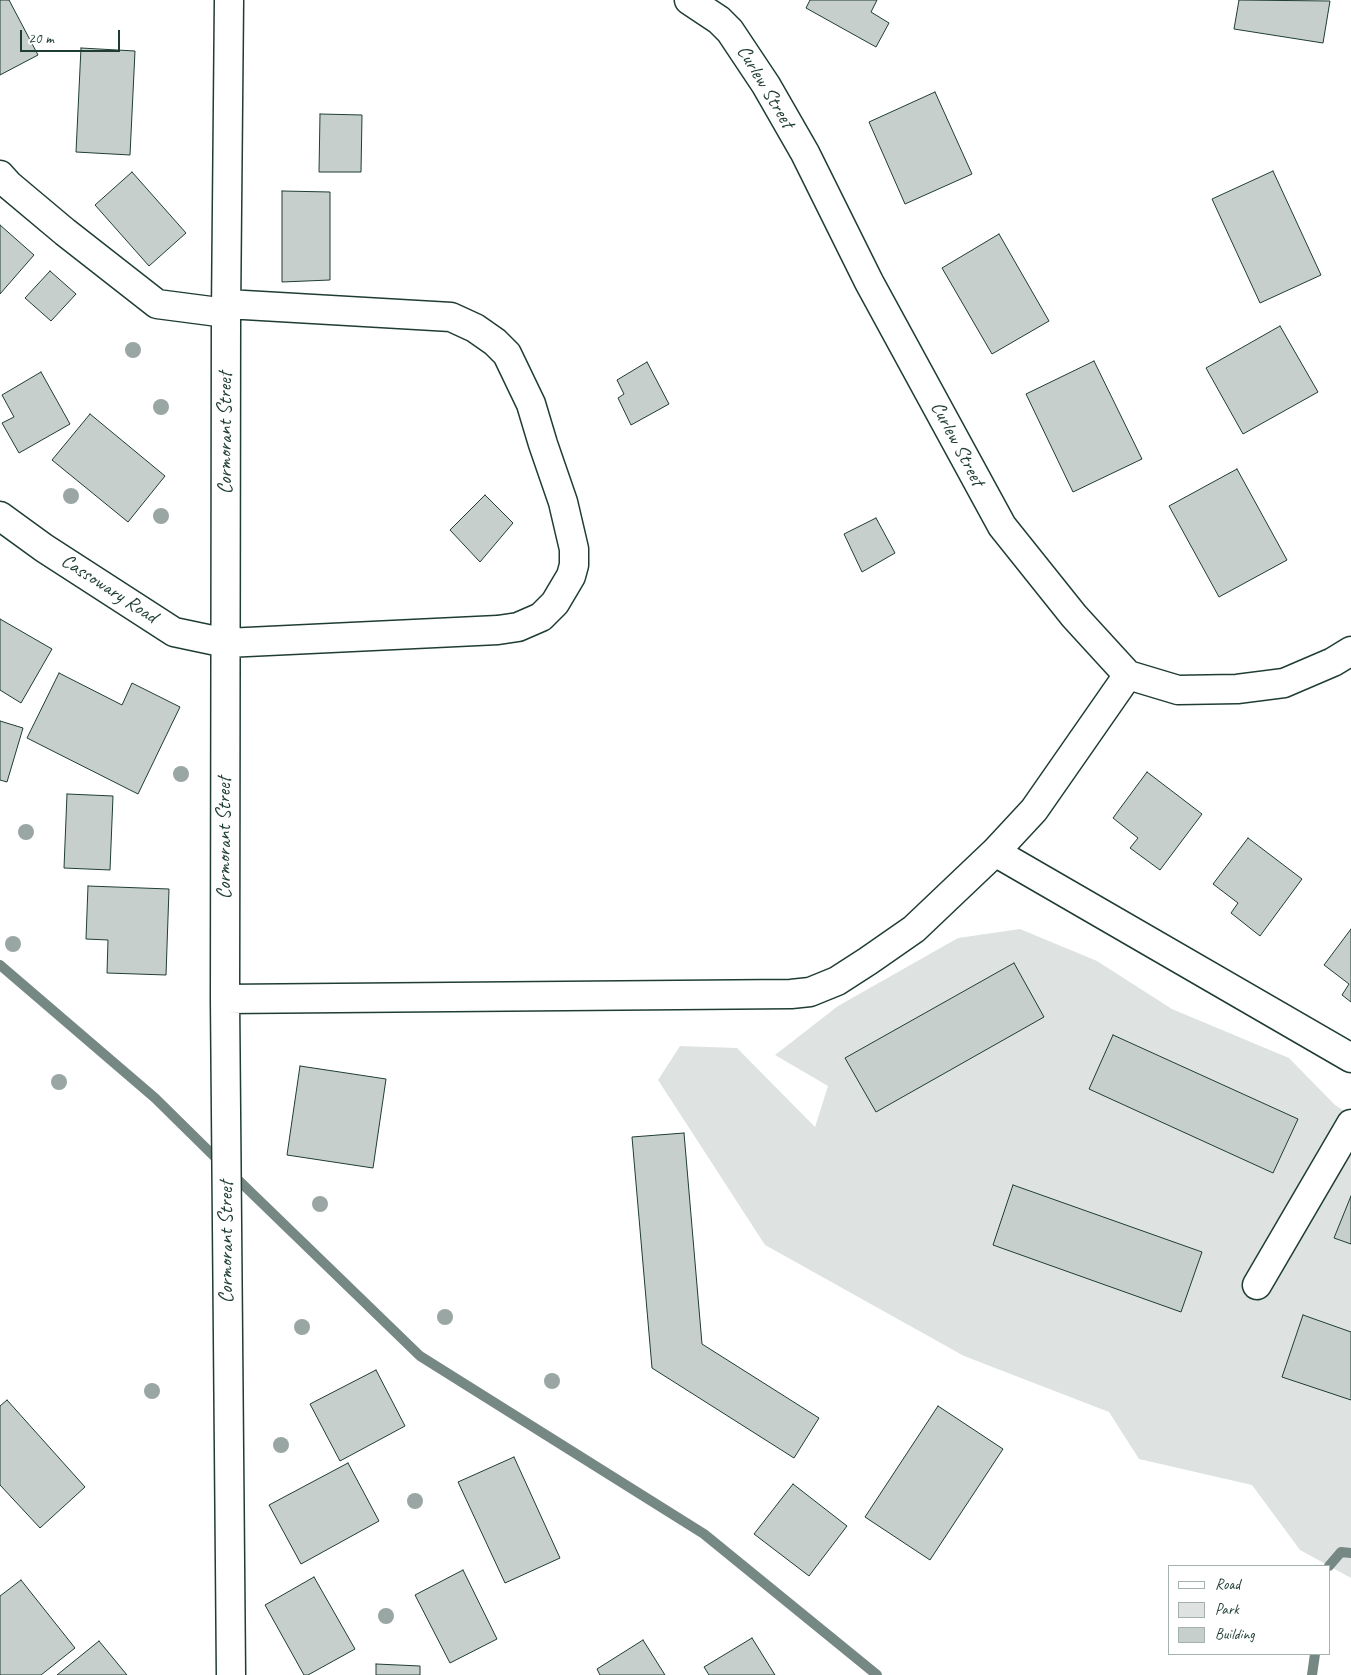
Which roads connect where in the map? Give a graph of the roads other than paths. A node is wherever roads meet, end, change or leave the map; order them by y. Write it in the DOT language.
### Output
graph roads {
  1 [pos="229,0"];
  2 [pos="689,0"];
  3 [pos="724,10"];
  4 [pos="0,175"];
  5 [pos="227,308"];
  6 [pos="0,516"];
  7 [pos="226,643"];
  8 [pos="1351,652"];
  9 [pos="1128,675"];
  10 [pos="995,852"];
  11 [pos="225,999"];
  12 [pos="1351,1058"];
  13 [pos="1351,1124"];
  14 [pos="1257,1286"];
  15 [pos="231,1675"];
  1 -- 5 [label="street, Cormorant Street"];
  2 -- 3 [label="street, Curlew Street"];
  3 -- 9 [label="street, Curlew Street"];
  4 -- 5 [label="street, Cassowary Road"];
  5 -- 7 [label="street, Cormorant Street"];
  5 -- 7 [label="street, Cassowary Road"];
  6 -- 7 [label="street, Cassowary Road"];
  7 -- 11 [label="street, Cormorant Street"];
  8 -- 9 [label="street"];
  9 -- 10 [label="street"];
  10 -- 11 [label="street"];
  10 -- 12 [label="street"];
  11 -- 15 [label="street, Cormorant Street"];
  13 -- 14 [label="street"];
}
